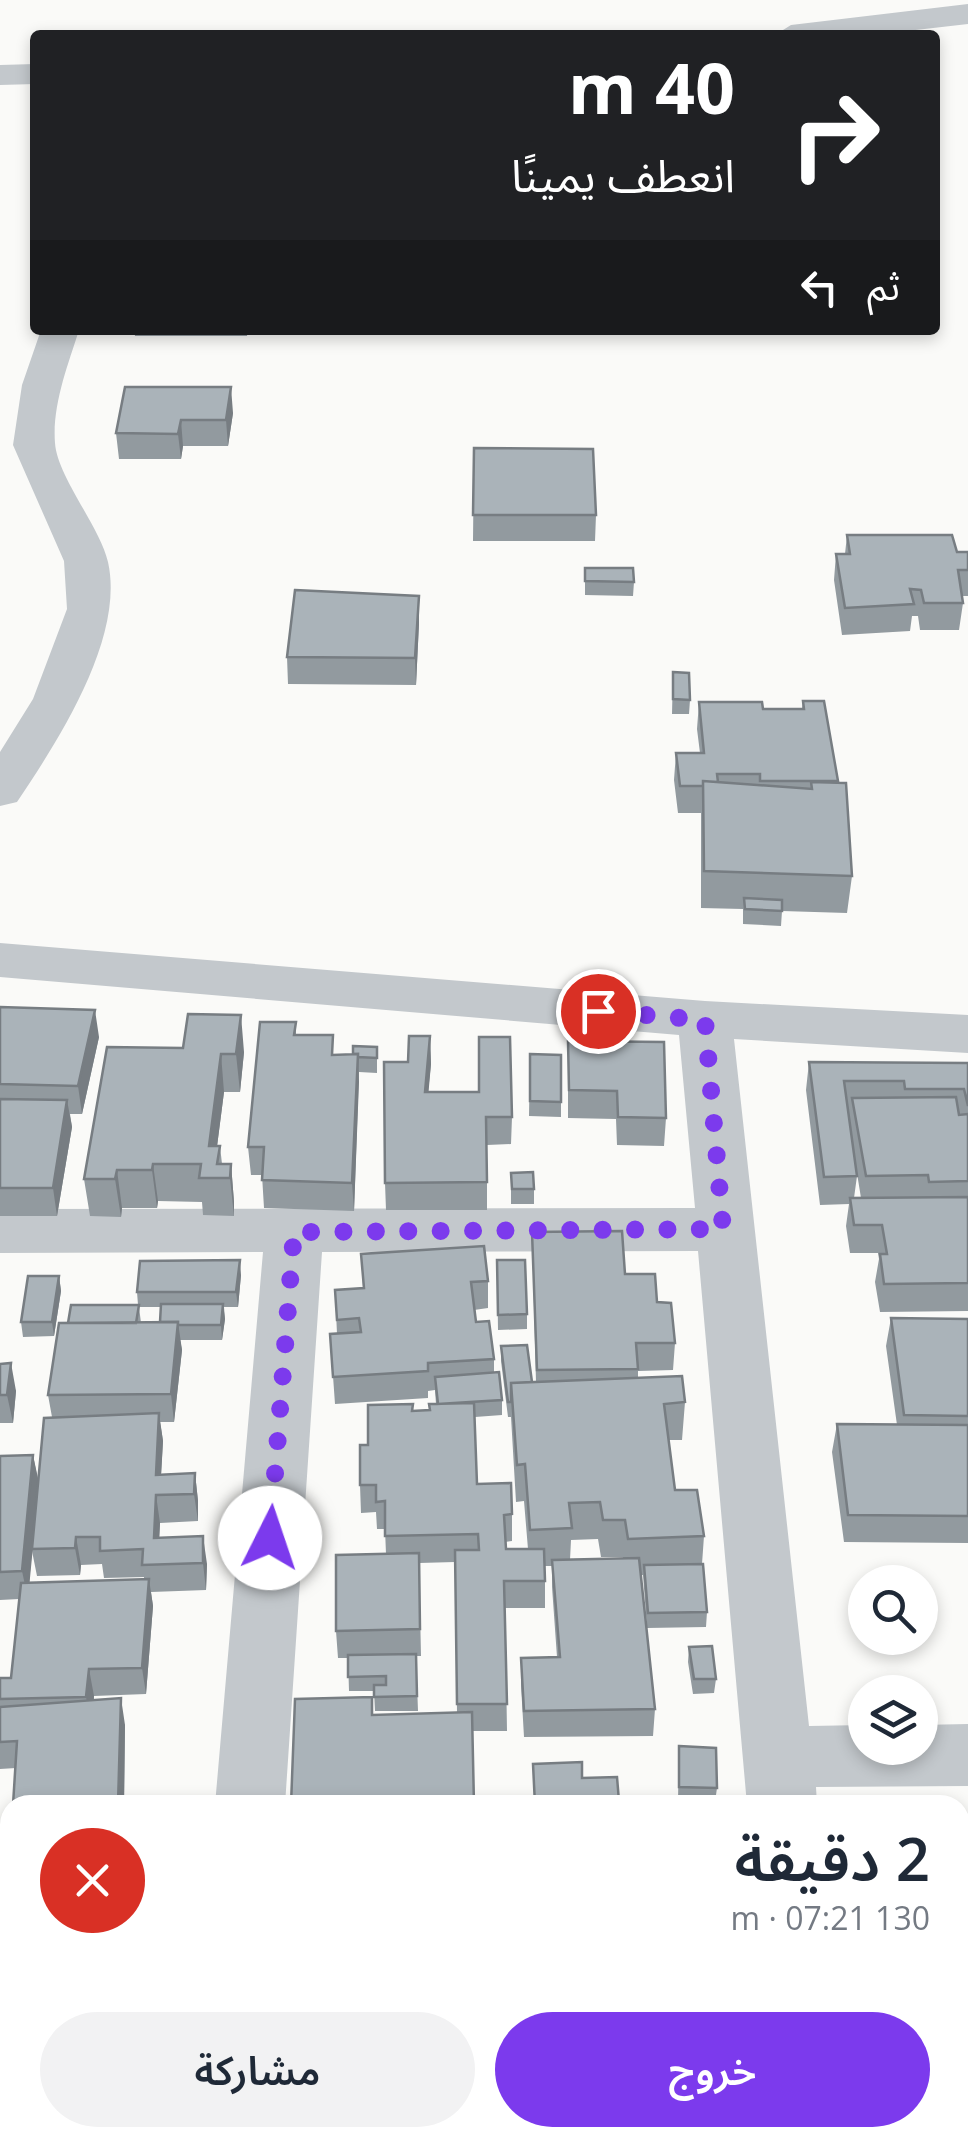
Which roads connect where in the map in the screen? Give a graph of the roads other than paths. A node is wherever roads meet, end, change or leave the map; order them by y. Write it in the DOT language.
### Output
graph roads {
  1 [pos="968,14"];
  2 [pos="833,30"];
  3 [pos="30,74"];
  4 [pos="0,75"];
  5 [pos="58,335"];
  6 [pos="0,791"];
  7 [pos="0,960"];
  8 [pos="705,1020"];
  9 [pos="968,1034"];
  10 [pos="723,1229"];
  11 [pos="0,1231"];
  12 [pos="294,1232"];
  13 [pos="968,1755"];
  14 [pos="779,1781"];
  15 [pos="251,1795"];
  1 -- 2 [label="street"];
  3 -- 4 [label="street"];
  5 -- 6 [label="street"];
  7 -- 8 [label="street"];
  8 -- 9 [label="street"];
  8 -- 10 [label="street"];
  10 -- 12 [label="street"];
  10 -- 14 [label="street"];
  11 -- 12 [label="street"];
  12 -- 15 [label="street"];
  13 -- 14 [label="street"];
}
